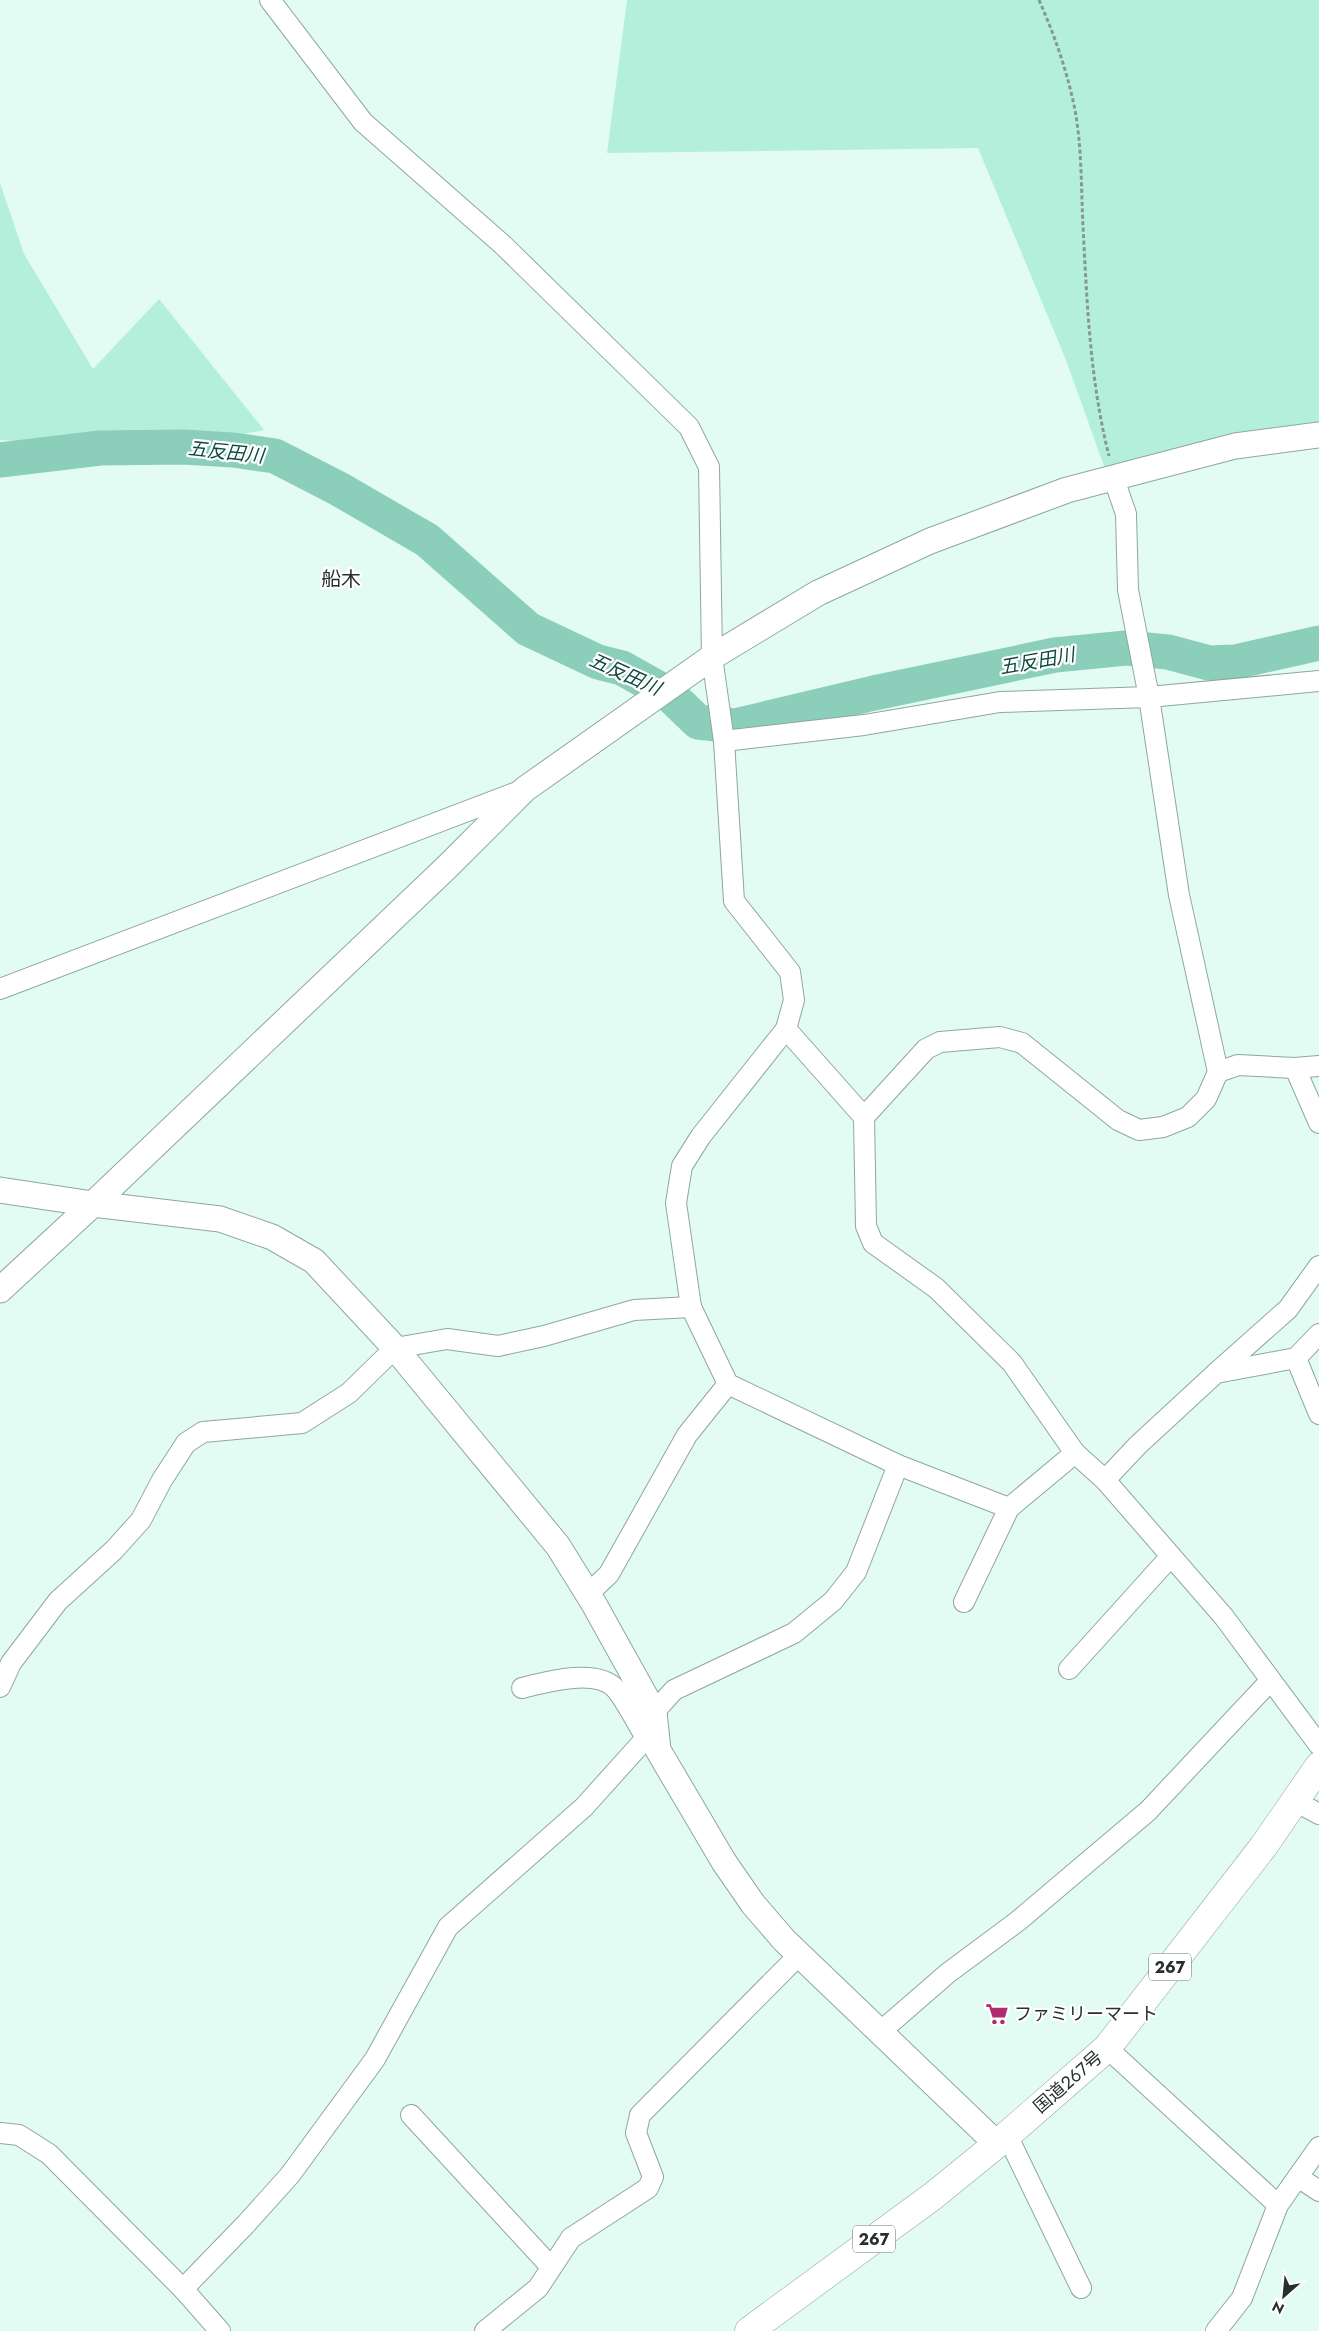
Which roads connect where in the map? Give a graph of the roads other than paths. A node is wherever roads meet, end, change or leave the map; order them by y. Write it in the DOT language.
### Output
graph roads {
  1 [pos="270,0"];
  2 [pos="1319,435"];
  3 [pos="1114,479"];
  4 [pos="712,657"];
  5 [pos="1319,681"];
  6 [pos="1148,697"];
  7 [pos="724,740"];
  8 [pos="524,789"];
  9 [pos="0,989"];
  10 [pos="786,1029"];
  11 [pos="1319,1066"];
  12 [pos="1295,1068"];
  13 [pos="1218,1072"];
  14 [pos="864,1117"];
  15 [pos="1319,1123"];
  16 [pos="0,1190"];
  17 [pos="93,1204"];
  18 [pos="1319,1266"];
  19 [pos="0,1290"];
  20 [pos="691,1307"];
  21 [pos="1319,1334"];
  22 [pos="396,1348"];
  23 [pos="1296,1358"];
  24 [pos="1216,1373"];
  25 [pos="728,1384"];
  26 [pos="1319,1414"];
  27 [pos="1075,1453"];
  28 [pos="898,1465"];
  29 [pos="1105,1480"];
  30 [pos="1009,1508"];
  31 [pos="1171,1556"];
  32 [pos="588,1594"];
  33 [pos="964,1602"];
  34 [pos="1069,1669"];
  35 [pos="1270,1681"];
  36 [pos="0,1687"];
  37 [pos="522,1688"];
  38 [pos="652,1726"];
  39 [pos="1319,1745"];
  40 [pos="1319,1766"];
  41 [pos="1295,1801"];
  42 [pos="1319,1814"];
  43 [pos="799,1955"];
  44 [pos="880,2032"];
  45 [pos="1107,2048"];
  46 [pos="411,2115"];
  47 [pos="0,2133"];
  48 [pos="1002,2140"];
  49 [pos="1319,2148"];
  50 [pos="1298,2177"];
  51 [pos="1319,2191"];
  52 [pos="1278,2205"];
  53 [pos="551,2267"];
  54 [pos="1081,2288"];
  55 [pos="183,2289"];
  56 [pos="220,2331"];
  57 [pos="485,2331"];
  58 [pos="749,2331"];
  59 [pos="1216,2331"];
  1 -- 4 [label="street"];
  2 -- 3 [label="street"];
  3 -- 4 [label="street"];
  3 -- 6 [label="street"];
  4 -- 7 [label="street"];
  4 -- 8 [label="street"];
  5 -- 6 [label="street"];
  6 -- 7 [label="street"];
  6 -- 13 [label="street"];
  7 -- 10 [label="street"];
  8 -- 9 [label="street"];
  8 -- 17 [label="street"];
  10 -- 14 [label="street"];
  10 -- 20 [label="street"];
  11 -- 12 [label="street"];
  12 -- 13 [label="street"];
  12 -- 15 [label="street"];
  13 -- 14 [label="street"];
  14 -- 27 [label="street"];
  16 -- 17 [label="street"];
  17 -- 19 [label="street"];
  17 -- 22 [label="street"];
  18 -- 24 [label="street"];
  20 -- 22 [label="street"];
  20 -- 25 [label="street"];
  21 -- 23 [label="street"];
  22 -- 32 [label="street"];
  22 -- 36 [label="street"];
  23 -- 24 [label="street"];
  23 -- 26 [label="street"];
  24 -- 29 [label="street"];
  25 -- 28 [label="street"];
  25 -- 32 [label="street"];
  27 -- 29 [label="street"];
  27 -- 30 [label="street"];
  28 -- 30 [label="street"];
  28 -- 38 [label="street"];
  29 -- 31 [label="street"];
  30 -- 33 [label="street"];
  31 -- 34 [label="street"];
  31 -- 35 [label="street"];
  32 -- 38 [label="street"];
  35 -- 39 [label="street"];
  35 -- 44 [label="street"];
  37 -- 38 [label="street"];
  38 -- 43 [label="street"];
  38 -- 55 [label="street"];
  40 -- 41 [label="highway, 国道267号 / 267"];
  41 -- 42 [label="street"];
  41 -- 45 [label="highway, 国道267号 / 267"];
  43 -- 44 [label="street"];
  43 -- 53 [label="street"];
  44 -- 48 [label="street"];
  45 -- 48 [label="highway, 国道267号 / 267"];
  45 -- 52 [label="street"];
  46 -- 53 [label="street"];
  47 -- 55 [label="street"];
  48 -- 54 [label="street"];
  48 -- 58 [label="highway, 国道267号 / 267"];
  49 -- 50 [label="street"];
  50 -- 51 [label="street"];
  50 -- 52 [label="street"];
  52 -- 59 [label="street"];
  53 -- 57 [label="street"];
  55 -- 56 [label="street"];
}
